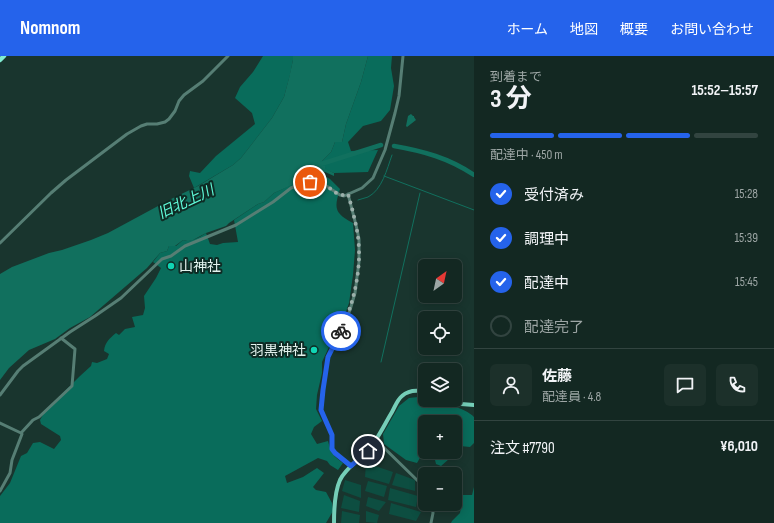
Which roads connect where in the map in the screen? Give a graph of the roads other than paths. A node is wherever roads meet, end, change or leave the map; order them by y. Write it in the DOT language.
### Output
graph roads {
  1 [pos="4,56"];
  2 [pos="228,56"];
  3 [pos="403,56"];
  4 [pos="0,60"];
  5 [pos="348,194"];
  6 [pos="0,243"];
  7 [pos="61,338"];
  8 [pos="418,391"];
  9 [pos="0,395"];
  10 [pos="462,404"];
  11 [pos="474,406"];
  12 [pos="0,423"];
  13 [pos="22,433"];
  14 [pos="376,440"];
  15 [pos="351,466"];
  16 [pos="418,481"];
  17 [pos="0,491"];
  18 [pos="433,511"];
  19 [pos="334,523"];
  20 [pos="431,523"];
  1 -- 4 [label="highway"];
  2 -- 6 [label="street"];
  3 -- 5 [label="street"];
  5 -- 7 [label="street"];
  5 -- 15 [label="street"];
  7 -- 9 [label="street"];
  7 -- 13 [label="street"];
  8 -- 14 [label="main road"];
  10 -- 11 [label="main road"];
  12 -- 13 [label="street"];
  13 -- 17 [label="street"];
  14 -- 15 [label="main road"];
  14 -- 16 [label="street"];
  15 -- 19 [label="main road"];
  18 -- 20 [label="street"];
}
